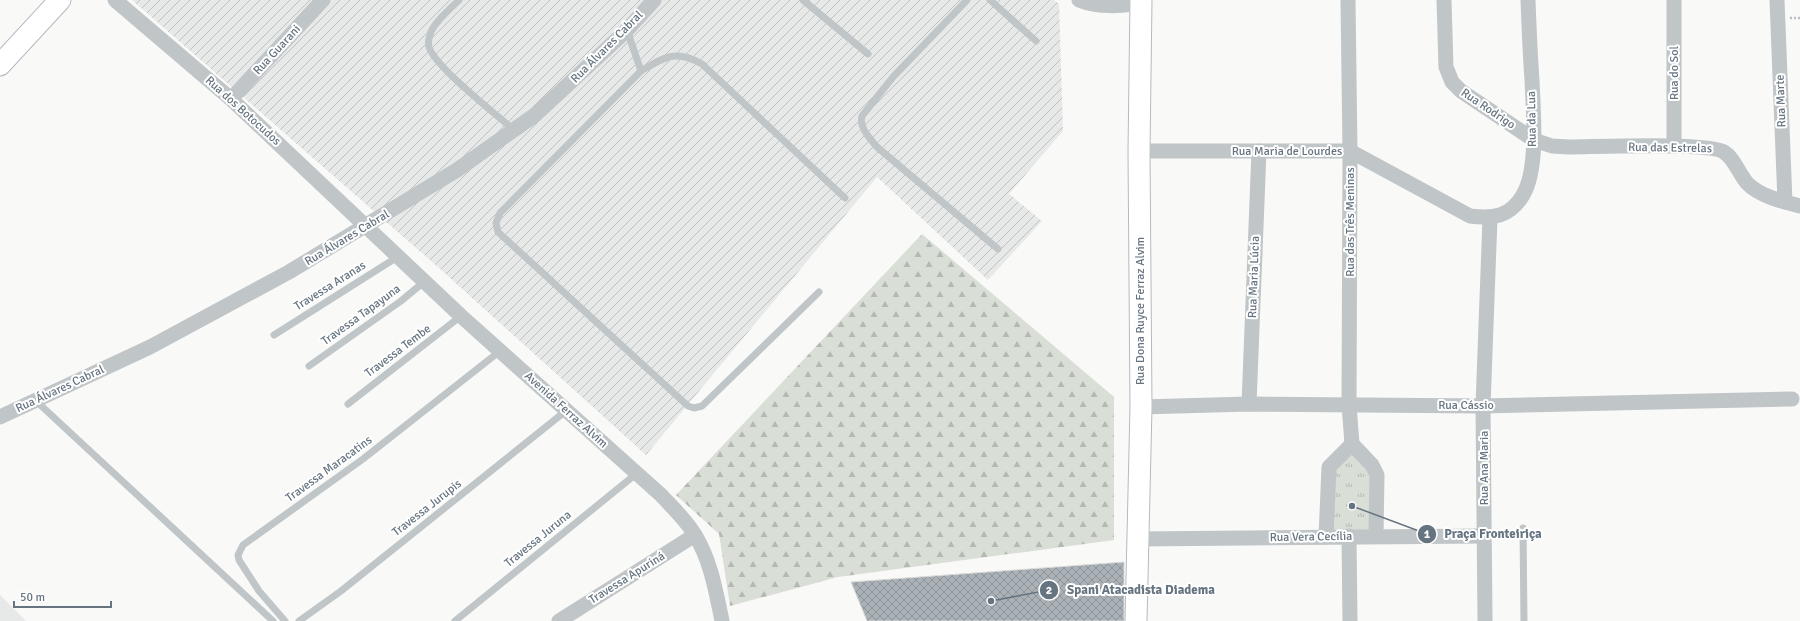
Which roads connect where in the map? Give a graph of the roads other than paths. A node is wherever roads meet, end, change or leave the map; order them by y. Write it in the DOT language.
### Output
graph roads {
  1 [pos="60,0"];
  2 [pos="115,0"];
  3 [pos="323,0"];
  4 [pos="459,0"];
  5 [pos="654,0"];
  6 [pos="803,0"];
  7 [pos="967,0"];
  8 [pos="990,0"];
  9 [pos="1079,0"];
  10 [pos="1348,0"];
  11 [pos="1444,0"];
  12 [pos="1528,0"];
  13 [pos="1674,0"];
  14 [pos="1777,0"];
  15 [pos="1141,1"];
  16 [pos="627,30"];
  17 [pos="1036,41"];
  18 [pos="868,54"];
  19 [pos="0,65"];
  20 [pos="641,71"];
  21 [pos="230,99"];
  22 [pos="515,131"];
  23 [pos="1534,140"];
  24 [pos="1674,146"];
  25 [pos="1139,150"];
  26 [pos="1350,150"];
  27 [pos="1259,151"];
  28 [pos="845,198"];
  29 [pos="1785,202"];
  30 [pos="1800,206"];
  31 [pos="1490,218"];
  32 [pos="367,226"];
  33 [pos="998,249"];
  34 [pos="399,256"];
  35 [pos="425,281"];
  36 [pos="819,292"];
  37 [pos="461,316"];
  38 [pos="274,335"];
  39 [pos="500,351"];
  40 [pos="309,366"];
  41 [pos="1792,399"];
  42 [pos="35,400"];
  43 [pos="348,404"];
  44 [pos="1249,404"];
  45 [pos="1349,405"];
  46 [pos="1484,406"];
  47 [pos="1141,407"];
  48 [pos="567,410"];
  49 [pos="0,417"];
  50 [pos="1352,444"];
  51 [pos="636,474"];
  52 [pos="1523,528"];
  53 [pos="695,535"];
  54 [pos="1326,536"];
  55 [pos="1348,536"];
  56 [pos="1376,536"];
  57 [pos="1484,536"];
  58 [pos="1138,539"];
  59 [pos="273,621"];
  60 [pos="285,621"];
  61 [pos="299,621"];
  62 [pos="455,621"];
  63 [pos="559,621"];
  64 [pos="722,621"];
  65 [pos="1136,621"];
  66 [pos="1350,621"];
  67 [pos="1485,621"];
  68 [pos="1524,621"];
  1 -- 19 [label="main road"];
  2 -- 21 [label="street, Rua dos Botocudos"];
  3 -- 21 [label="street, Rua Guarani"];
  4 -- 22 [label="lane"];
  5 -- 16 [label="street, Rua Álvares Cabral"];
  6 -- 18 [label="lane"];
  7 -- 33 [label="lane"];
  8 -- 17 [label="lane"];
  9 -- 15 [label="street"];
  10 -- 26 [label="street, Rua das Três Meninas"];
  11 -- 23 [label="street, Rua Rodrigo"];
  12 -- 23 [label="street, Rua da Lua"];
  13 -- 24 [label="street, Rua do Sol"];
  14 -- 29 [label="street, Rua Marte"];
  15 -- 25 [label="main road, Rua Dona Ruyce Ferraz Alvim"];
  16 -- 20 [label="lane"];
  16 -- 22 [label="street, Rua Álvares Cabral"];
  20 -- 28 [label="lane"];
  20 -- 36 [label="lane"];
  21 -- 32 [label="street, Rua dos Botocudos"];
  22 -- 32 [label="street, Rua Álvares Cabral"];
  23 -- 24 [label="street, Rua das Estrelas"];
  23 -- 31 [label="street, Rua da Lua"];
  24 -- 29 [label="street, Rua das Estrelas"];
  25 -- 27 [label="street, Rua Maria de Lourdes"];
  25 -- 47 [label="main road, Rua Dona Ruyce Ferraz Alvim"];
  26 -- 27 [label="street, Rua Maria de Lourdes"];
  26 -- 31 [label="street, Rua Maria de Lourdes"];
  26 -- 45 [label="street, Rua das Três Meninas"];
  27 -- 44 [label="street, Rua Maria Lúcia"];
  29 -- 30 [label="street"];
  31 -- 46 [label="street, Rua Ana Maria"];
  32 -- 34 [label="street, Avenida Ferraz Alvim"];
  32 -- 42 [label="street, Rua Álvares Cabral"];
  34 -- 35 [label="street, Avenida Ferraz Alvim"];
  34 -- 38 [label="lane, Travessa Aranas"];
  35 -- 37 [label="street, Avenida Ferraz Alvim"];
  35 -- 40 [label="lane, Travessa Tapayuna"];
  37 -- 39 [label="street, Avenida Ferraz Alvim"];
  37 -- 43 [label="lane, Travessa Tembe"];
  39 -- 48 [label="street, Avenida Ferraz Alvim"];
  39 -- 60 [label="lane, Travessa Maracatins"];
  41 -- 46 [label="street, Rua Cássio"];
  42 -- 49 [label="street, Rua Álvares Cabral"];
  42 -- 59 [label="lane"];
  44 -- 45 [label="street, Rua Cássio"];
  44 -- 47 [label="street, Rua Cássio"];
  45 -- 46 [label="street, Rua Cássio"];
  45 -- 50 [label="street, Rua das Três Meninas"];
  46 -- 57 [label="street, Rua Ana Maria"];
  47 -- 58 [label="main road, Rua Dona Ruyce Ferraz Alvim"];
  48 -- 51 [label="street, Avenida Ferraz Alvim"];
  48 -- 61 [label="lane, Travessa Jurupis"];
  50 -- 54 [label="street"];
  50 -- 56 [label="street"];
  51 -- 53 [label="street, Avenida Ferraz Alvim"];
  51 -- 62 [label="lane, Travessa Juruna"];
  52 -- 68 [label="lane"];
  53 -- 63 [label="street, Travessa Apuriná"];
  53 -- 64 [label="street, Avenida Ferraz Alvim"];
  54 -- 55 [label="street, Rua Vera Cecília"];
  54 -- 58 [label="street, Rua Vera Cecília"];
  55 -- 56 [label="street, Rua Vera Cecília"];
  55 -- 66 [label="street"];
  56 -- 57 [label="street, Rua Vera Cecília"];
  57 -- 67 [label="street, Rua Ana Maria"];
  58 -- 65 [label="main road, Rua Dona Ruyce Ferraz Alvim"];
}
